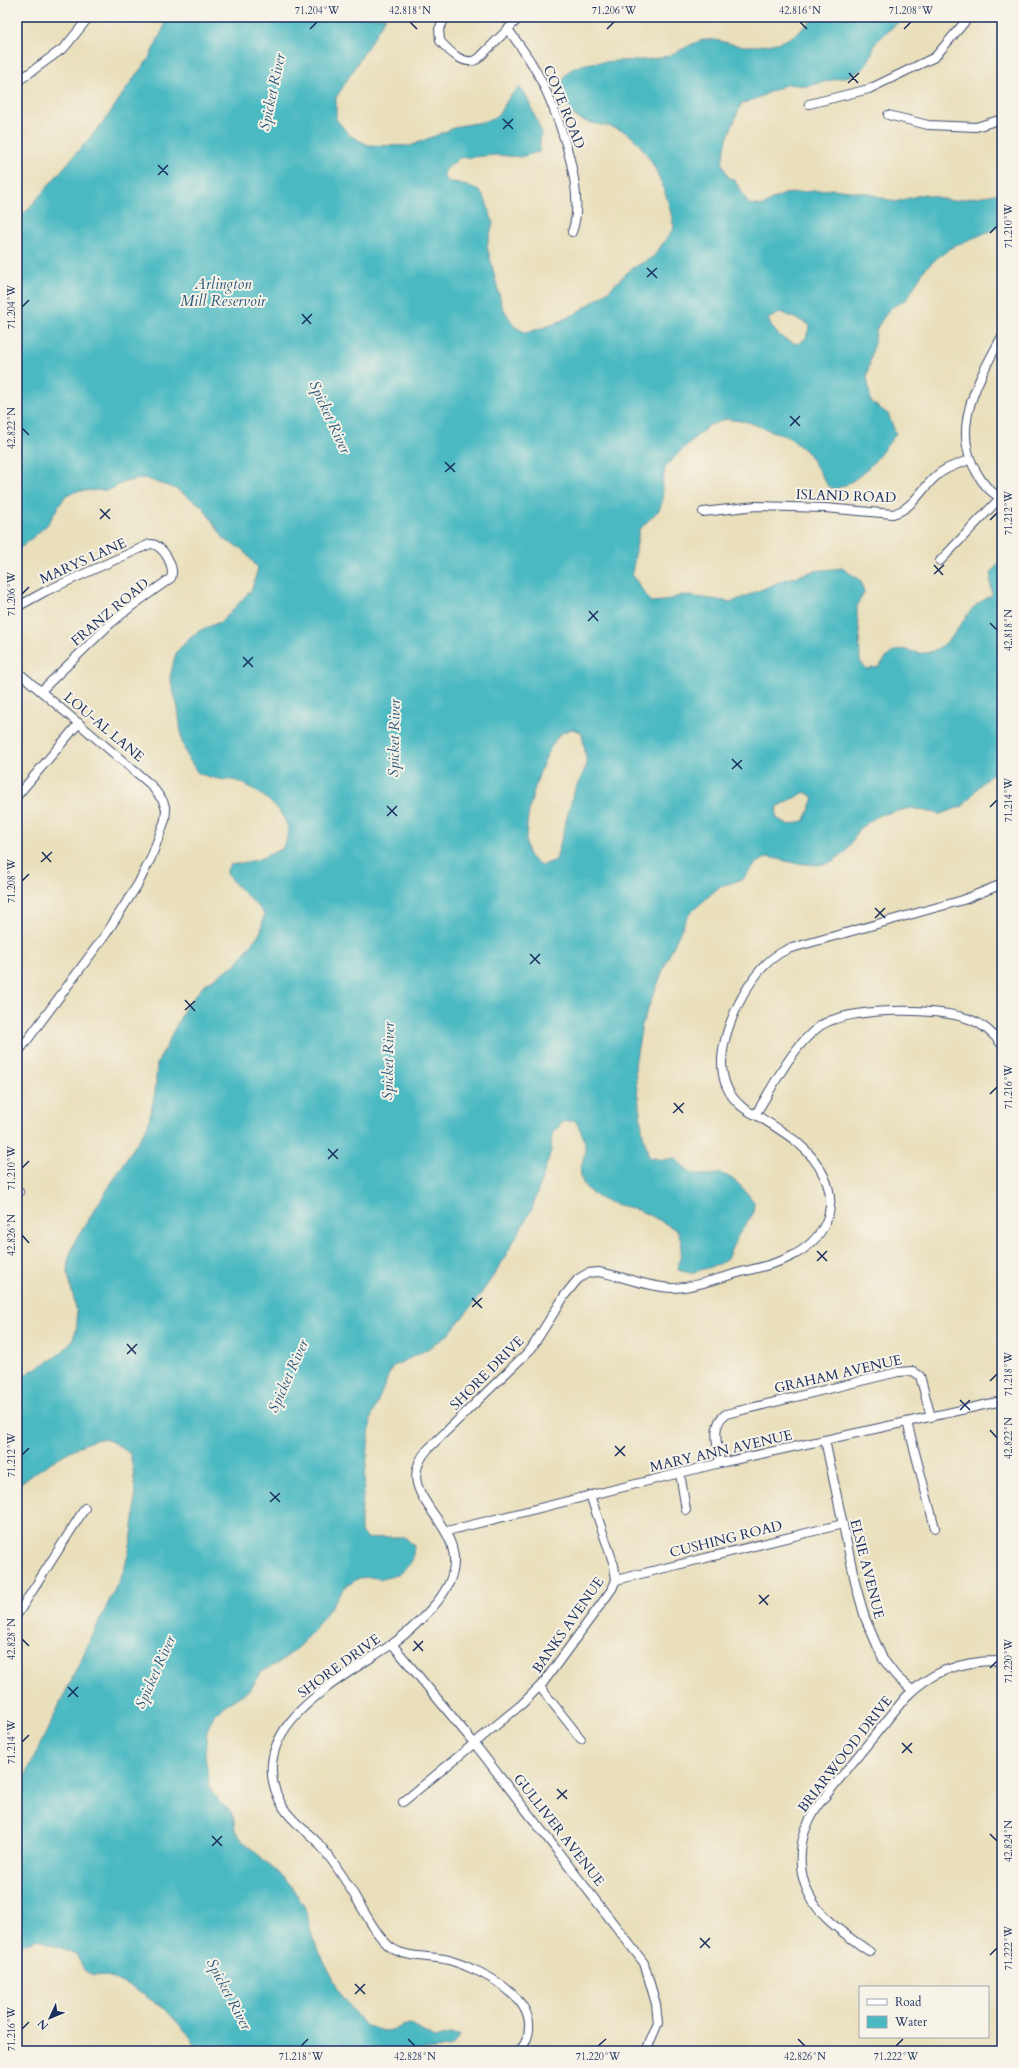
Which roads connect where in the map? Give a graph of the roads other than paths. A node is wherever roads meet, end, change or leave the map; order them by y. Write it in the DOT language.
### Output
graph roads {
  1 [pos="89,17"];
  2 [pos="446,17"];
  3 [pos="520,17"];
  4 [pos="969,17"];
  5 [pos="508,29"];
  6 [pos="17,82"];
  7 [pos="809,104"];
  8 [pos="888,115"];
  9 [pos="1002,119"];
  10 [pos="573,229"];
  11 [pos="1002,336"];
  12 [pos="969,460"];
  13 [pos="1001,498"];
  14 [pos="703,512"];
  15 [pos="160,547"];
  16 [pos="940,561"];
  17 [pos="17,607"];
  18 [pos="17,671"];
  19 [pos="41,691"];
  20 [pos="79,723"];
  21 [pos="17,796"];
  22 [pos="1002,884"];
  23 [pos="1002,1045"];
  24 [pos="17,1054"];
  25 [pos="755,1115"];
  26 [pos="1002,1401"];
  27 [pos="931,1417"];
  28 [pos="907,1422"];
  29 [pos="825,1440"];
  30 [pos="720,1463"];
  31 [pos="680,1473"];
  32 [pos="590,1495"];
  33 [pos="85,1508"];
  34 [pos="686,1510"];
  35 [pos="843,1524"];
  36 [pos="935,1528"];
  37 [pos="447,1531"];
  38 [pos="616,1580"];
  39 [pos="17,1615"];
  40 [pos="392,1644"];
  41 [pos="1002,1661"];
  42 [pos="540,1687"];
  43 [pos="912,1690"];
  44 [pos="581,1739"];
  45 [pos="474,1743"];
  46 [pos="403,1802"];
  47 [pos="870,1952"];
  48 [pos="520,2051"];
  49 [pos="646,2051"];
  1 -- 6 [label="street"];
  2 -- 5 [label="street"];
  3 -- 5 [label="street"];
  4 -- 7 [label="street"];
  5 -- 10 [label="street, COVE ROAD"];
  8 -- 9 [label="street"];
  11 -- 12 [label="street"];
  12 -- 13 [label="street"];
  12 -- 14 [label="street, ISLAND ROAD"];
  13 -- 16 [label="street"];
  15 -- 17 [label="street, MARYS LANE"];
  15 -- 19 [label="street, FRANZ ROAD"];
  18 -- 19 [label="street, LOU-AL LANE"];
  19 -- 20 [label="street, LOU-AL LANE"];
  20 -- 21 [label="street"];
  20 -- 24 [label="street, LOU-AL LANE"];
  22 -- 25 [label="street, SHORE DRIVE"];
  23 -- 25 [label="street"];
  25 -- 37 [label="street, SHORE DRIVE"];
  26 -- 27 [label="street, MARY ANN AVENUE"];
  27 -- 28 [label="street, MARY ANN AVENUE"];
  27 -- 30 [label="street, GRAHAM AVENUE"];
  28 -- 29 [label="street, MARY ANN AVENUE"];
  28 -- 36 [label="street"];
  29 -- 30 [label="street, MARY ANN AVENUE"];
  29 -- 35 [label="street, ELSIE AVENUE"];
  30 -- 31 [label="street, MARY ANN AVENUE"];
  31 -- 32 [label="street, MARY ANN AVENUE"];
  31 -- 34 [label="street"];
  32 -- 37 [label="street, MARY ANN AVENUE"];
  32 -- 38 [label="street, BANKS AVENUE"];
  33 -- 39 [label="street"];
  35 -- 38 [label="street, CUSHING ROAD"];
  35 -- 43 [label="street, ELSIE AVENUE"];
  37 -- 40 [label="street, SHORE DRIVE"];
  38 -- 42 [label="street, BANKS AVENUE"];
  40 -- 45 [label="street, GULLIVER AVENUE"];
  40 -- 48 [label="street, SHORE DRIVE"];
  41 -- 43 [label="street, BRIARWOOD DRIVE"];
  42 -- 44 [label="street"];
  42 -- 45 [label="street, BANKS AVENUE"];
  43 -- 47 [label="street, BRIARWOOD DRIVE"];
  45 -- 46 [label="street, BANKS AVENUE"];
  45 -- 49 [label="street, GULLIVER AVENUE"];
}
